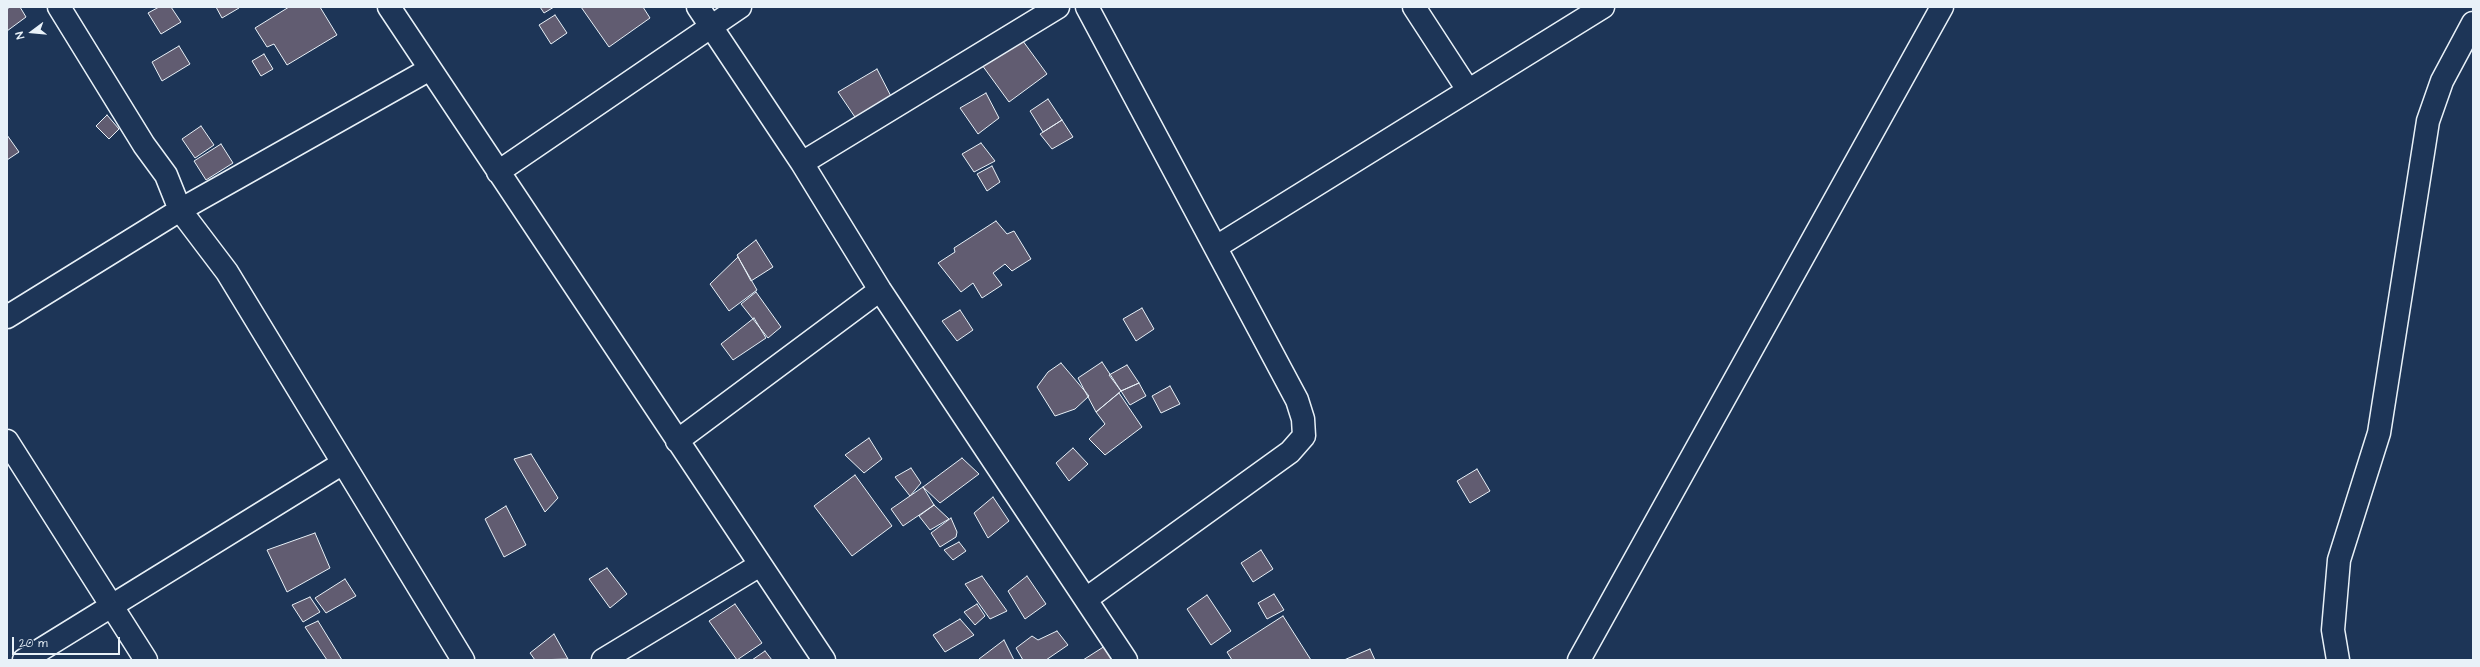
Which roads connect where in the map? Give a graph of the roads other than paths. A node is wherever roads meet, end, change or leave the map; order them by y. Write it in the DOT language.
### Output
graph roads {
  1 [pos="59,7"];
  2 [pos="389,7"];
  3 [pos="698,7"];
  4 [pos="740,7"];
  5 [pos="1058,7"];
  6 [pos="1088,7"];
  7 [pos="1414,7"];
  8 [pos="1603,7"];
  9 [pos="1942,7"];
  10 [pos="2473,23"];
  11 [pos="710,26"];
  12 [pos="430,69"];
  13 [pos="1468,90"];
  14 [pos="802,164"];
  15 [pos="498,172"];
  16 [pos="180,210"];
  17 [pos="1216,247"];
  18 [pos="880,290"];
  19 [pos="7,317"];
  20 [pos="7,441"];
  21 [pos="677,441"];
  22 [pos="343,463"];
  23 [pos="760,565"];
  24 [pos="1086,599"];
  25 [pos="112,607"];
  26 [pos="24,660"];
  27 [pos="146,660"];
  28 [pos="463,660"];
  29 [pos="603,660"];
  30 [pos="824,660"];
  31 [pos="1126,660"];
  32 [pos="1579,660"];
  33 [pos="2338,660"];
  1 -- 16 [label="street"];
  2 -- 12 [label="street"];
  3 -- 11 [label="street"];
  4 -- 11 [label="street"];
  5 -- 14 [label="street"];
  6 -- 17 [label="street"];
  7 -- 13 [label="street"];
  8 -- 13 [label="street"];
  9 -- 32 [label="street"];
  10 -- 33 [label="street"];
  11 -- 14 [label="street"];
  11 -- 15 [label="street"];
  12 -- 15 [label="street"];
  12 -- 16 [label="street"];
  13 -- 17 [label="street"];
  14 -- 18 [label="street"];
  15 -- 21 [label="street"];
  16 -- 19 [label="street"];
  16 -- 22 [label="street"];
  17 -- 24 [label="street"];
  18 -- 21 [label="street"];
  18 -- 24 [label="street"];
  20 -- 25 [label="street"];
  21 -- 23 [label="street"];
  22 -- 25 [label="street"];
  22 -- 28 [label="street"];
  23 -- 29 [label="street"];
  23 -- 30 [label="street"];
  24 -- 31 [label="street"];
  25 -- 26 [label="street"];
  25 -- 27 [label="street"];
}
